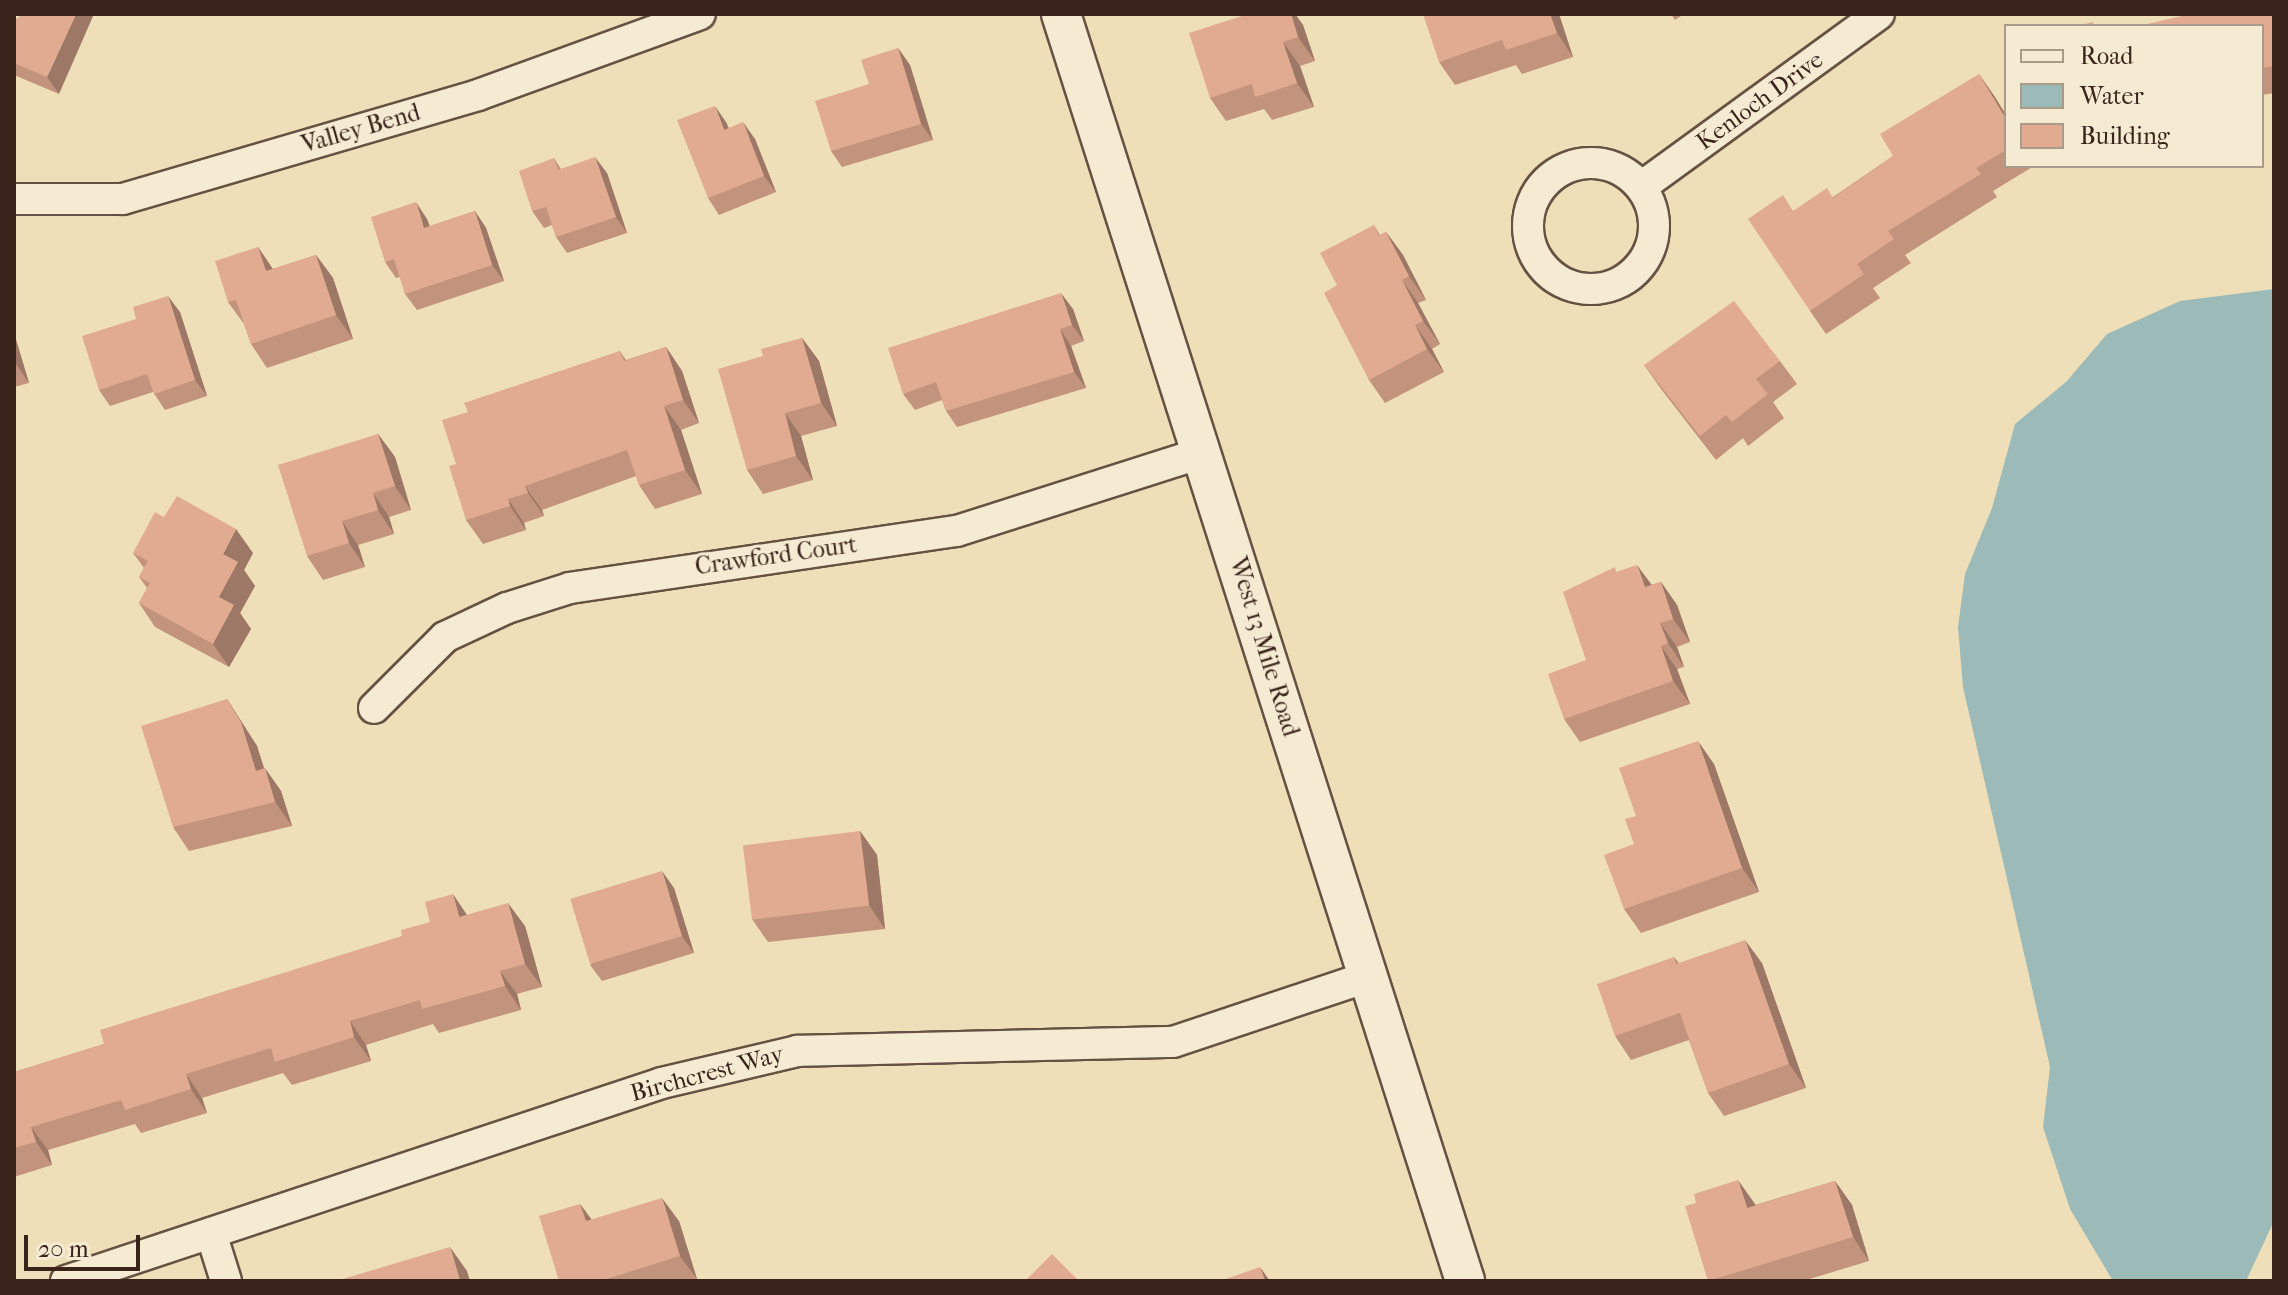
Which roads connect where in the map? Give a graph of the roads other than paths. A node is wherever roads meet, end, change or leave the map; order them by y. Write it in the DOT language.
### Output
graph roads {
  1 [pos="700,14"];
  2 [pos="1061,14"];
  3 [pos="1879,14"];
  4 [pos="1641,187"];
  5 [pos="14,199"];
  6 [pos="1204,452"];
  7 [pos="374,708"];
  8 [pos="1367,977"];
  9 [pos="211,1233"];
  10 [pos="66,1281"];
  11 [pos="226,1281"];
  12 [pos="1465,1281"];
  1 -- 5 [label="street, Valley Bend"];
  2 -- 6 [label="street, West 13 Mile Road"];
  3 -- 4 [label="street, Kenloch Drive"];
  4 -- 4 [label="street"];
  6 -- 7 [label="street, Crawford Court"];
  6 -- 8 [label="street, West 13 Mile Road"];
  8 -- 9 [label="street, Birchcrest Way"];
  8 -- 12 [label="street, West 13 Mile Road"];
  9 -- 10 [label="street, Birchcrest Way"];
  9 -- 11 [label="street"];
}
